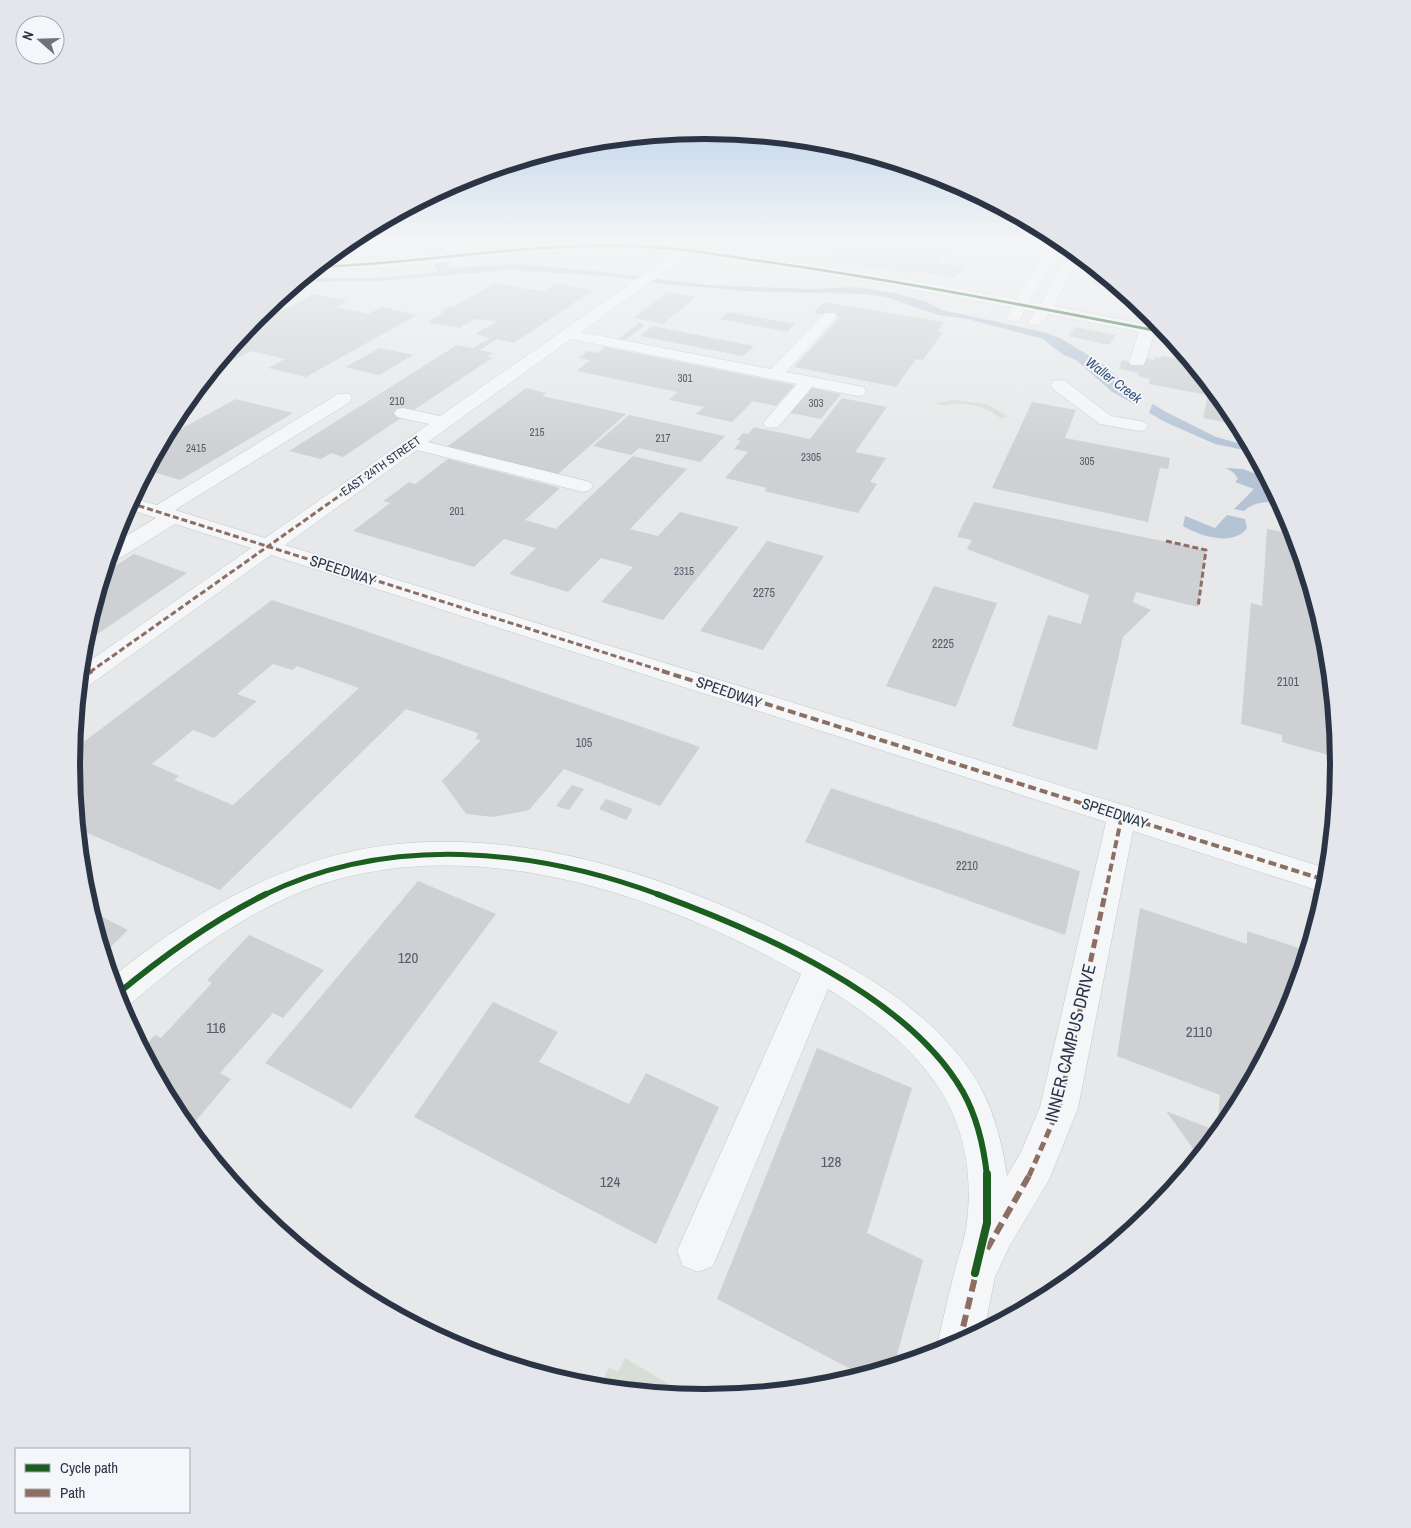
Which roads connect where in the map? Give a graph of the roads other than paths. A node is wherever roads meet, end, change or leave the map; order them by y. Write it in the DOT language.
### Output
graph roads {
  1 [pos="598,312"];
  2 [pos="1016,312"];
  3 [pos="1042,312"];
  4 [pos="1062,312"];
  5 [pos="830,316"];
  6 [pos="1014,318"];
  7 [pos="1034,322"];
  8 [pos="1148,329"];
  9 [pos="1156,331"];
  10 [pos="568,334"];
  11 [pos="1138,362"];
  12 [pos="774,375"];
  13 [pos="808,382"];
  14 [pos="1059,385"];
  15 [pos="858,391"];
  16 [pos="344,398"];
  17 [pos="403,413"];
  18 [pos="443,422"];
  19 [pos="772,423"];
  20 [pos="1139,426"];
  21 [pos="412,443"];
  22 [pos="583,486"];
  23 [pos="137,504"];
  24 [pos="166,514"];
  25 [pos="270,546"];
  26 [pos="119,549"];
  27 [pos="86,676"];
  28 [pos="1122,815"];
  29 [pos="1320,879"];
  30 [pos="820,968"];
  31 [pos="123,989"];
  32 [pos="698,1251"];
  33 [pos="975,1273"];
  34 [pos="961,1335"];
  1 -- 10 [label="street, EAST 24TH STREET"];
  2 -- 6 [label="street"];
  3 -- 7 [label="street"];
  4 -- 8 [label="street"];
  5 -- 12 [label="street"];
  8 -- 9 [label="street"];
  8 -- 11 [label="street"];
  10 -- 12 [label="street"];
  10 -- 18 [label="street, EAST 24TH STREET"];
  12 -- 13 [label="street"];
  13 -- 15 [label="street"];
  13 -- 19 [label="street"];
  14 -- 20 [label="street"];
  16 -- 24 [label="street"];
  17 -- 18 [label="street"];
  18 -- 21 [label="street, EAST 24TH STREET"];
  21 -- 22 [label="street"];
  21 -- 25 [label="street, EAST 24TH STREET"];
  23 -- 24 [label="street, SPEEDWAY"];
  24 -- 25 [label="street, SPEEDWAY"];
  24 -- 26 [label="street"];
  25 -- 27 [label="street, EAST 24TH STREET"];
  25 -- 28 [label="street, SPEEDWAY"];
  28 -- 29 [label="street, SPEEDWAY"];
  28 -- 33 [label="street, INNER CAMPUS DRIVE"];
  30 -- 31 [label="street"];
  30 -- 32 [label="street"];
  30 -- 33 [label="street"];
  33 -- 34 [label="street, INNER CAMPUS DRIVE"];
}
